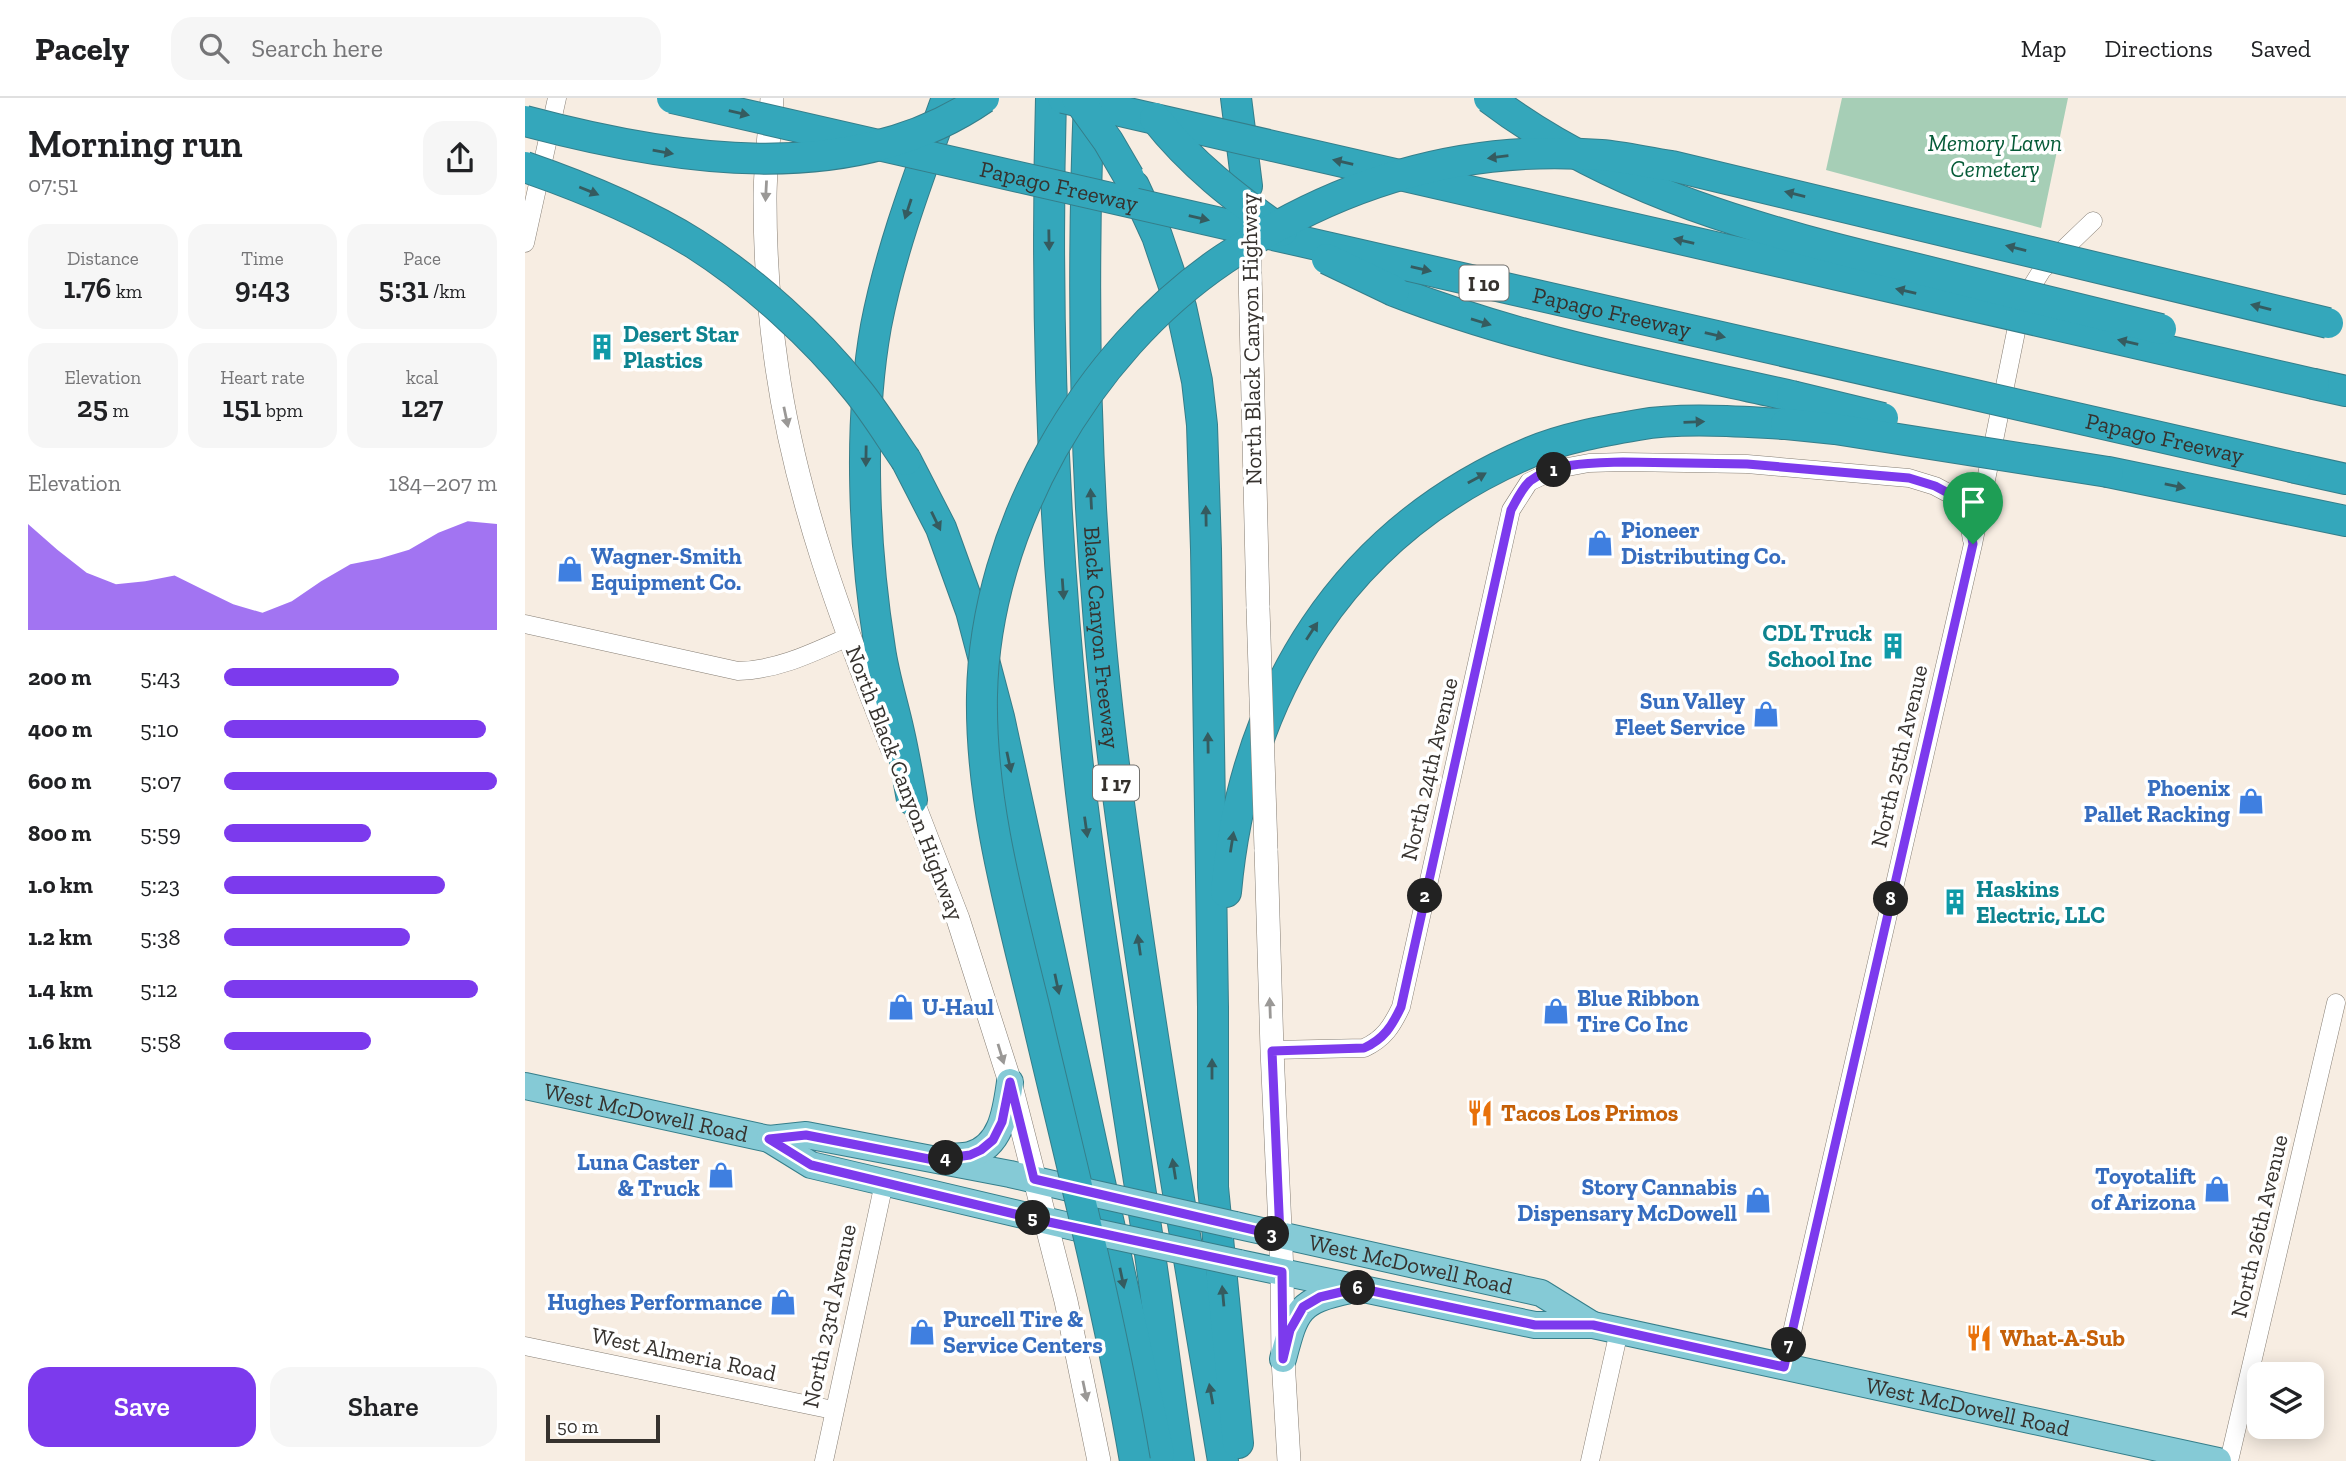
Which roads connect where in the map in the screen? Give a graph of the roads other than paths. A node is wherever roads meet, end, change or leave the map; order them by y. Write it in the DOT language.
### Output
graph roads {
  1 [pos="557,98"];
  2 [pos="672,98"];
  3 [pos="772,98"];
  4 [pos="947,98"];
  5 [pos="984,98"];
  6 [pos="1051,98"];
  7 [pos="1063,98"];
  8 [pos="1077,98"];
  9 [pos="1089,98"];
  10 [pos="1140,98"];
  11 [pos="1236,98"];
  12 [pos="1247,98"];
  13 [pos="1489,98"];
  14 [pos="525,121"];
  15 [pos="525,167"];
  16 [pos="1247,186"];
  17 [pos="2093,221"];
  18 [pos="525,243"];
  19 [pos="2337,326"];
  20 [pos="2326,375"];
  21 [pos="2346,391"];
  22 [pos="1789,410"];
  23 [pos="2346,479"];
  24 [pos="2346,521"];
  25 [pos="1973,544"];
  26 [pos="525,624"];
  27 [pos="848,637"];
  28 [pos="912,800"];
  29 [pos="1091,866"];
  30 [pos="2336,1003"];
  31 [pos="1213,1007"];
  32 [pos="1272,1051"];
  33 [pos="1010,1082"];
  34 [pos="525,1087"];
  35 [pos="769,1139"];
  36 [pos="934,1160"];
  37 [pos="1034,1179"];
  38 [pos="884,1183"];
  39 [pos="1044,1221"];
  40 [pos="1280,1236"];
  41 [pos="1282,1272"];
  42 [pos="1358,1288"];
  43 [pos="1593,1325"];
  44 [pos="1619,1331"];
  45 [pos="525,1346"];
  46 [pos="1283,1359"];
  47 [pos="1784,1367"];
  48 [pos="833,1410"];
  49 [pos="824,1461"];
  50 [pos="1099,1461"];
  51 [pos="1135,1461"];
  52 [pos="1161,1461"];
  53 [pos="1179,1461"];
  54 [pos="1193,1461"];
  55 [pos="1223,1461"];
  56 [pos="1240,1461"];
  57 [pos="1289,1461"];
  58 [pos="1590,1461"];
  59 [pos="2218,1461"];
  60 [pos="2229,1461"];
  1 -- 18 [label="street"];
  2 -- 23 [label="highway, Papago Freeway / I 10, one-way, bridge"];
  3 -- 27 [label="main road, North Black Canyon Highway, one-way"];
  4 -- 28 [label="highway, one-way"];
  14 -- 5 [label="highway, one-way, bridge"];
  6 -- 29 [label="highway, Black Canyon Freeway / I 17, one-way"];
  20 -- 7 [label="highway, one-way, bridge"];
  31 -- 8 [label="highway, one-way, bridge"];
  55 -- 9 [label="highway, Black Canyon Freeway / I 17, one-way"];
  10 -- 22 [label="highway, one-way, bridge"];
  11 -- 16 [label="highway"];
  12 -- 16 [label="main road, North Black Canyon Highway"];
  13 -- 20 [label="highway, bridge"];
  15 -- 52 [label="highway, one-way, bridge"];
  32 -- 16 [label="main road, North Black Canyon Highway, one-way, bridge"];
  17 -- 25 [label="street, North 25th Avenue"];
  19 -- 51 [label="highway, one-way, bridge"];
  20 -- 21 [label="highway"];
  22 -- 24 [label="highway, one-way, bridge"];
  31 -- 22 [label="highway, one-way"];
  25 -- 32 [label="street, North 24th Avenue"];
  25 -- 47 [label="street, North 25th Avenue"];
  26 -- 27 [label="street"];
  27 -- 28 [label="main road, North Black Canyon Highway"];
  28 -- 33 [label="main road, North Black Canyon Highway, one-way"];
  29 -- 53 [label="highway, Black Canyon Freeway / I 17"];
  29 -- 54 [label="highway"];
  30 -- 60 [label="street, North 26th Avenue"];
  56 -- 31 [label="highway, one-way"];
  32 -- 40 [label="main road, North Black Canyon Highway"];
  33 -- 36 [label="main road"];
  33 -- 37 [label="main road, North Black Canyon Highway"];
  34 -- 35 [label="main road, West McDowell Road"];
  35 -- 36 [label="main road, West McDowell Road"];
  35 -- 38 [label="main road, West McDowell Road"];
  36 -- 37 [label="main road, West McDowell Road"];
  37 -- 39 [label="main road, North Black Canyon Highway"];
  37 -- 40 [label="main road, West McDowell Road, bridge"];
  38 -- 39 [label="main road, West McDowell Road"];
  38 -- 48 [label="street, North 23rd Avenue"];
  39 -- 41 [label="main road, West McDowell Road, bridge"];
  39 -- 50 [label="main road, North Black Canyon Highway, one-way"];
  40 -- 41 [label="main road, North Black Canyon Highway"];
  40 -- 43 [label="main road, West McDowell Road"];
  41 -- 42 [label="main road, West McDowell Road"];
  41 -- 46 [label="main road, North Black Canyon Highway"];
  42 -- 43 [label="main road, West McDowell Road"];
  42 -- 46 [label="main road"];
  43 -- 44 [label="main road, West McDowell Road"];
  44 -- 47 [label="main road, West McDowell Road"];
  44 -- 58 [label="street"];
  45 -- 48 [label="street, West Almeria Road"];
  46 -- 57 [label="main road, North Black Canyon Highway"];
  47 -- 59 [label="main road, West McDowell Road"];
  48 -- 49 [label="street, North 23rd Avenue"];
}
